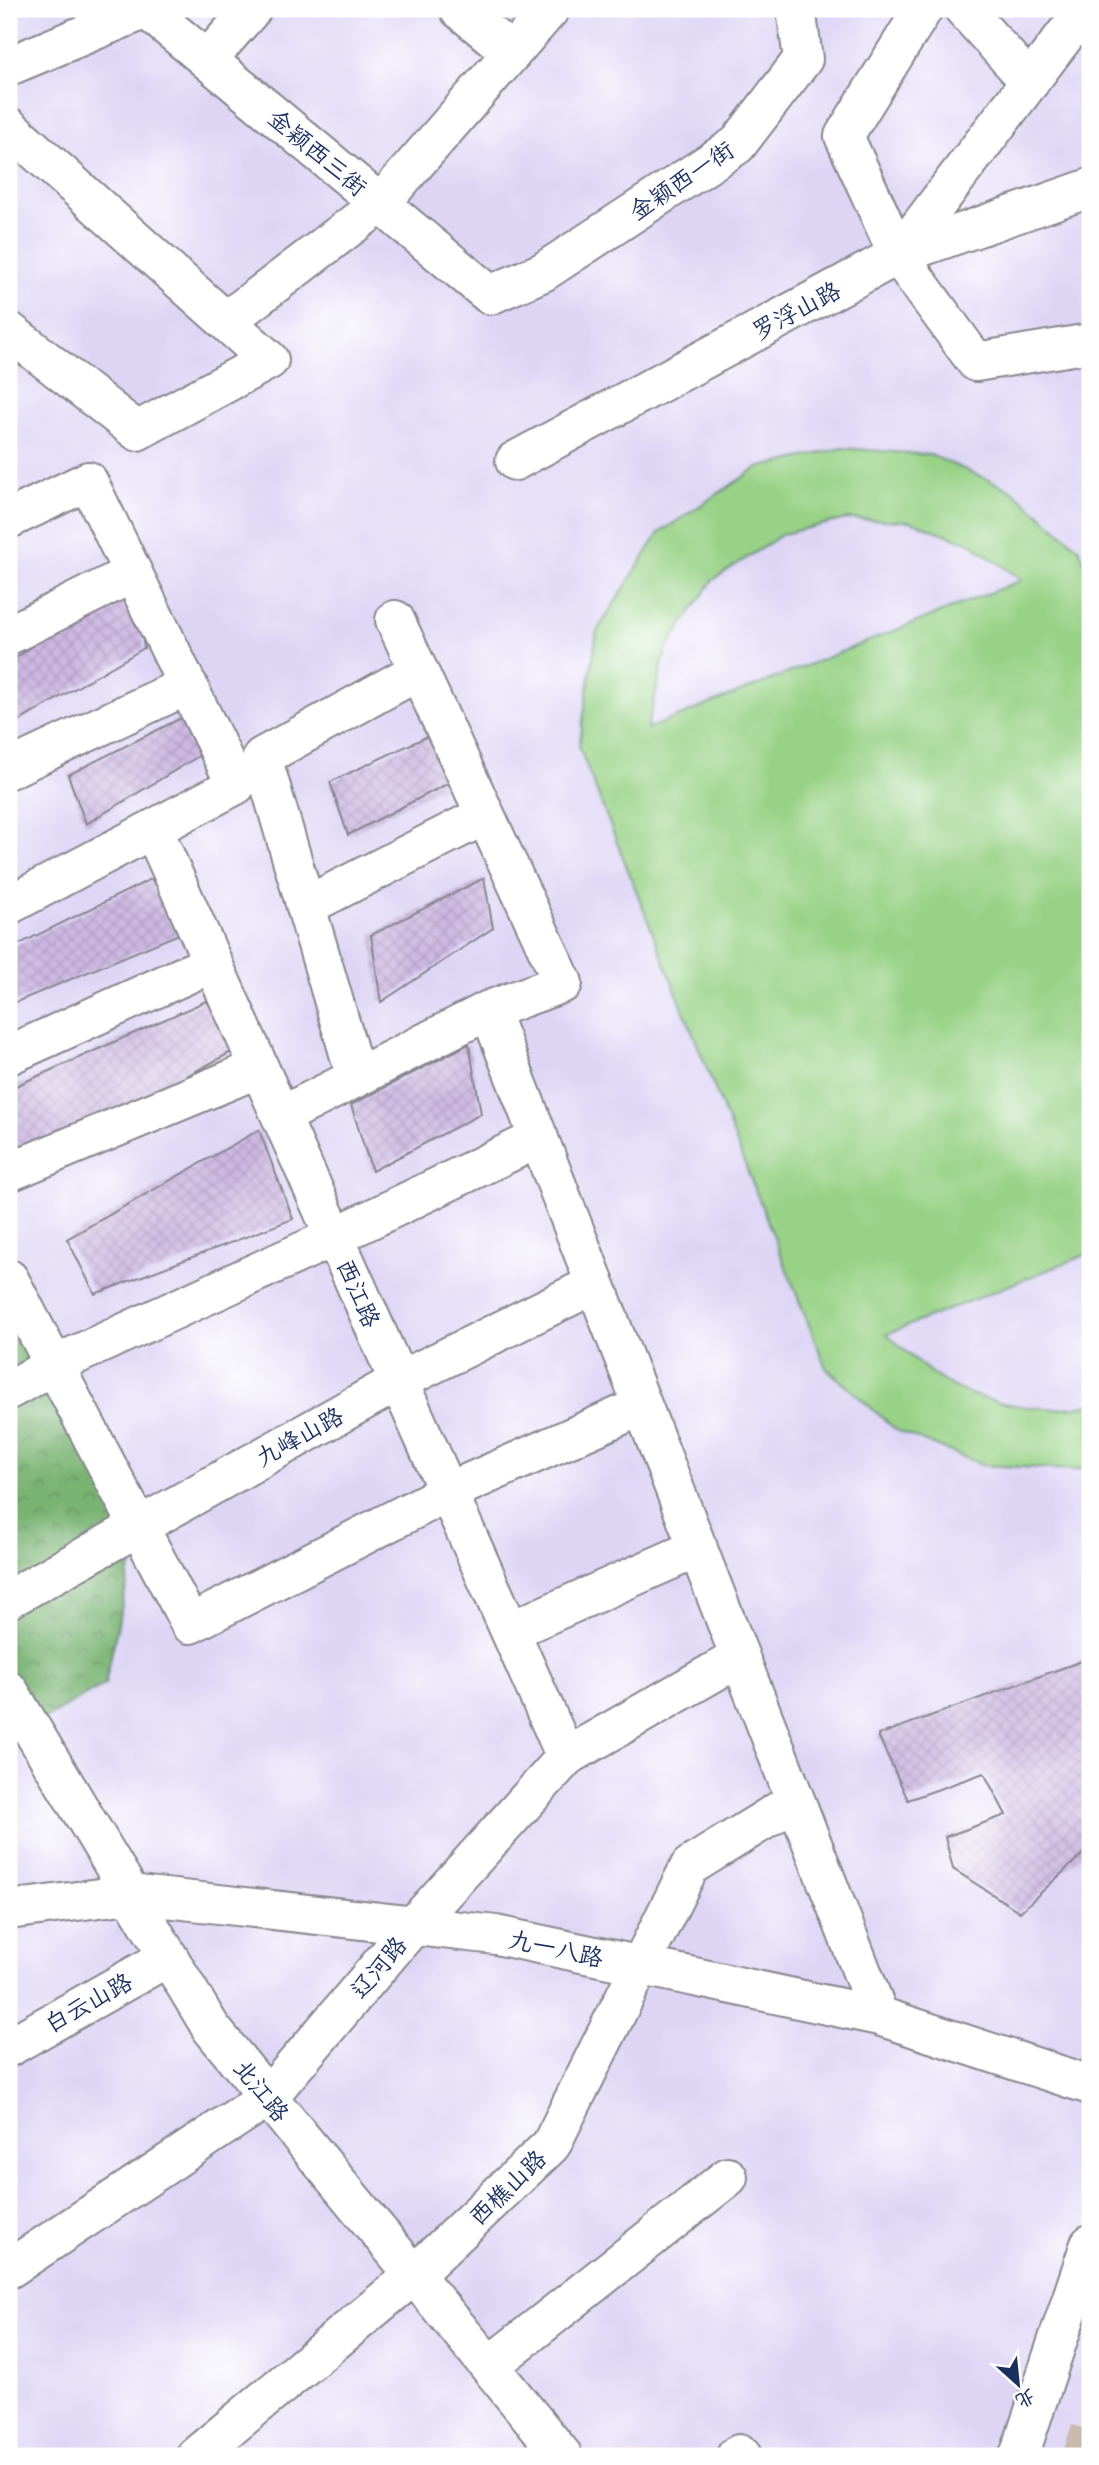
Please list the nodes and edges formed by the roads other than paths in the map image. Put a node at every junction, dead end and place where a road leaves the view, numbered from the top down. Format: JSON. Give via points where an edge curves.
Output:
{"nodes":[{"id":1,"x":146,"y":9,"type":"edge"},
{"id":2,"x":252,"y":9,"type":"edge"},
{"id":3,"x":459,"y":9,"type":"edge"},
{"id":4,"x":550,"y":9,"type":"edge"},
{"id":5,"x":796,"y":9,"type":"edge"},
{"id":6,"x":923,"y":9,"type":"edge"},
{"id":7,"x":964,"y":9,"type":"edge"},
{"id":8,"x":1085,"y":9,"type":"edge"},
{"id":9,"x":512,"y":52,"type":"junction"},
{"id":10,"x":207,"y":60,"type":"junction"},
{"id":11,"x":9,"y":66,"type":"edge"},
{"id":12,"x":1030,"y":82,"type":"junction"},
{"id":13,"x":9,"y":127,"type":"edge"},
{"id":14,"x":1090,"y":188,"type":"edge"},
{"id":15,"x":380,"y":204,"type":"junction"},
{"id":16,"x":898,"y":255,"type":"junction"},
{"id":17,"x":490,"y":295,"type":"joint"},
{"id":18,"x":226,"y":321,"type":"junction"},
{"id":19,"x":9,"y":331,"type":"edge"},
{"id":20,"x":1090,"y":343,"type":"edge"},
{"id":21,"x":514,"y":461,"type":"dead end"},
{"id":22,"x":9,"y":519,"type":"edge"},
{"id":23,"x":133,"y":573,"type":"junction"},
{"id":24,"x":395,"y":621,"type":"dead end"},
{"id":25,"x":9,"y":635,"type":"edge"},
{"id":26,"x":418,"y":671,"type":"junction"},
{"id":27,"x":188,"y":685,"type":"junction"},
{"id":28,"x":9,"y":769,"type":"edge"},
{"id":29,"x":485,"y":815,"type":"junction"},
{"id":30,"x":153,"y":829,"type":"junction"},
{"id":31,"x":10,"y":902,"type":"edge"},
{"id":32,"x":306,"y":906,"type":"junction"},
{"id":33,"x":212,"y":963,"type":"junction"},
{"id":34,"x":489,"y":1010,"type":"junction"},
{"id":35,"x":9,"y":1055,"type":"edge"},
{"id":36,"x":259,"y":1068,"type":"junction"},
{"id":37,"x":356,"y":1077,"type":"junction"},
{"id":38,"x":281,"y":1116,"type":"junction"},
{"id":39,"x":539,"y":1138,"type":"junction"},
{"id":40,"x":9,"y":1172,"type":"edge"},
{"id":41,"x":334,"y":1237,"type":"junction"},
{"id":42,"x":9,"y":1279,"type":"edge"},
{"id":43,"x":595,"y":1284,"type":"junction"},
{"id":44,"x":54,"y":1365,"type":"junction"},
{"id":45,"x":399,"y":1381,"type":"junction"},
{"id":46,"x":9,"y":1390,"type":"edge"},
{"id":47,"x":642,"y":1406,"type":"junction"},
{"id":48,"x":448,"y":1492,"type":"junction"},
{"id":49,"x":138,"y":1526,"type":"junction"},
{"id":50,"x":698,"y":1548,"type":"junction"},
{"id":51,"x":9,"y":1599,"type":"edge"},
{"id":52,"x":510,"y":1631,"type":"junction"},
{"id":53,"x":740,"y":1657,"type":"junction"},
{"id":54,"x":9,"y":1691,"type":"edge"},
{"id":55,"x":566,"y":1757,"type":"junction"},
{"id":56,"x":795,"y":1801,"type":"junction"},
{"id":57,"x":130,"y":1894,"type":"junction"},
{"id":58,"x":9,"y":1910,"type":"edge"},
{"id":59,"x":413,"y":1926,"type":"junction"},
{"id":60,"x":168,"y":1957,"type":"junction"},
{"id":61,"x":640,"y":1966,"type":"junction"},
{"id":62,"x":879,"y":2017,"type":"junction"},
{"id":63,"x":9,"y":2047,"type":"edge"},
{"id":64,"x":1090,"y":2085,"type":"edge"},
{"id":65,"x":268,"y":2097,"type":"junction"},
{"id":66,"x":728,"y":2177,"type":"dead end"},
{"id":67,"x":1090,"y":2244,"type":"edge"},
{"id":68,"x":9,"y":2269,"type":"edge"},
{"id":69,"x":414,"y":2275,"type":"junction"},
{"id":70,"x":489,"y":2366,"type":"junction"},
{"id":71,"x":196,"y":2456,"type":"edge"},
{"id":72,"x":563,"y":2456,"type":"edge"},
{"id":73,"x":1019,"y":2456,"type":"edge"}],
"edges":[{"from":1,"to":10,"type":"street","name":"金颖西三街"},
{"from":1,"to":11,"type":"street"},
{"from":2,"to":10,"type":"street"},
{"from":3,"to":9,"type":"street"},
{"from":4,"to":9,"type":"street"},
{"from":5,"to":17,"type":"street","name":"金颖西一街","via":[[803,59],[737,145],[543,272]]},
{"from":6,"to":16,"type":"street","via":[[844,136]]},
{"from":7,"to":12,"type":"street"},
{"from":8,"to":12,"type":"street"},
{"from":9,"to":15,"type":"street"},
{"from":10,"to":15,"type":"street","name":"金颖西三街"},
{"from":12,"to":16,"type":"street"},
{"from":13,"to":18,"type":"street"},
{"from":14,"to":16,"type":"street","name":"罗浮山路"},
{"from":15,"to":17,"type":"street","name":"金颖西三街"},
{"from":15,"to":18,"type":"street"},
{"from":16,"to":20,"type":"street","via":[[976,362]]},
{"from":16,"to":21,"type":"street","name":"罗浮山路"},
{"from":18,"to":19,"type":"street","via":[[269,360],[138,431]]},
{"from":22,"to":23,"type":"street","via":[[89,481]]},
{"from":23,"to":25,"type":"street"},
{"from":23,"to":27,"type":"street"},
{"from":24,"to":26,"type":"street"},
{"from":26,"to":29,"type":"street"},
{"from":26,"to":32,"type":"street","via":[[262,757]]},
{"from":27,"to":28,"type":"street"},
{"from":27,"to":30,"type":"street","via":[[236,785]]},
{"from":29,"to":32,"type":"street"},
{"from":29,"to":34,"type":"street","via":[[563,983]]},
{"from":30,"to":31,"type":"street"},
{"from":30,"to":33,"type":"street","name":"西江路"},
{"from":32,"to":37,"type":"street"},
{"from":33,"to":35,"type":"street"},
{"from":33,"to":36,"type":"street","name":"西江路"},
{"from":34,"to":37,"type":"street"},
{"from":34,"to":39,"type":"street"},
{"from":36,"to":38,"type":"street","name":"西江路"},
{"from":36,"to":40,"type":"street"},
{"from":37,"to":38,"type":"street"},
{"from":38,"to":41,"type":"street","name":"西江路"},
{"from":39,"to":41,"type":"street"},
{"from":39,"to":43,"type":"street"},
{"from":41,"to":44,"type":"street"},
{"from":41,"to":45,"type":"street","name":"西江路"},
{"from":42,"to":44,"type":"street"},
{"from":43,"to":45,"type":"street","name":"九峰山路"},
{"from":43,"to":47,"type":"street"},
{"from":44,"to":46,"type":"street"},
{"from":44,"to":49,"type":"street"},
{"from":45,"to":48,"type":"street","name":"西江路"},
{"from":45,"to":49,"type":"street","name":"九峰山路"},
{"from":47,"to":48,"type":"street"},
{"from":47,"to":50,"type":"street"},
{"from":48,"to":49,"type":"street","via":[[190,1624]]},
{"from":48,"to":52,"type":"street","name":"西江路"},
{"from":49,"to":51,"type":"street","name":"九峰山路"},
{"from":50,"to":52,"type":"street"},
{"from":50,"to":53,"type":"street"},
{"from":52,"to":55,"type":"street","name":"西江路"},
{"from":53,"to":55,"type":"street","name":"辽河路"},
{"from":53,"to":56,"type":"street"},
{"from":54,"to":57,"type":"street","name":"北江路"},
{"from":55,"to":59,"type":"street","name":"辽河路"},
{"from":56,"to":61,"type":"street","name":"西樵山路","via":[[690,1866]]},
{"from":56,"to":62,"type":"street"},
{"from":57,"to":58,"type":"street","name":"九一八路"},
{"from":57,"to":59,"type":"street","name":"九一八路"},
{"from":57,"to":60,"type":"street","name":"北江路"},
{"from":59,"to":61,"type":"street","name":"九一八路","via":[[496,1935]]},
{"from":59,"to":65,"type":"street","name":"辽河路"},
{"from":60,"to":63,"type":"street","name":"白云山路"},
{"from":60,"to":65,"type":"street","name":"北江路","via":[[211,2028]]},
{"from":61,"to":62,"type":"street","name":"九一八路"},
{"from":61,"to":69,"type":"street","name":"西樵山路","via":[[551,2145]]},
{"from":62,"to":64,"type":"street","name":"九一八路"},
{"from":65,"to":68,"type":"street","name":"辽河路"},
{"from":65,"to":69,"type":"street","name":"北江路"},
{"from":66,"to":70,"type":"street"},
{"from":67,"to":73,"type":"street"},
{"from":69,"to":70,"type":"street","name":"北江路"},
{"from":69,"to":71,"type":"street","name":"西樵山路"},
{"from":70,"to":72,"type":"street","name":"北江路"}]}
